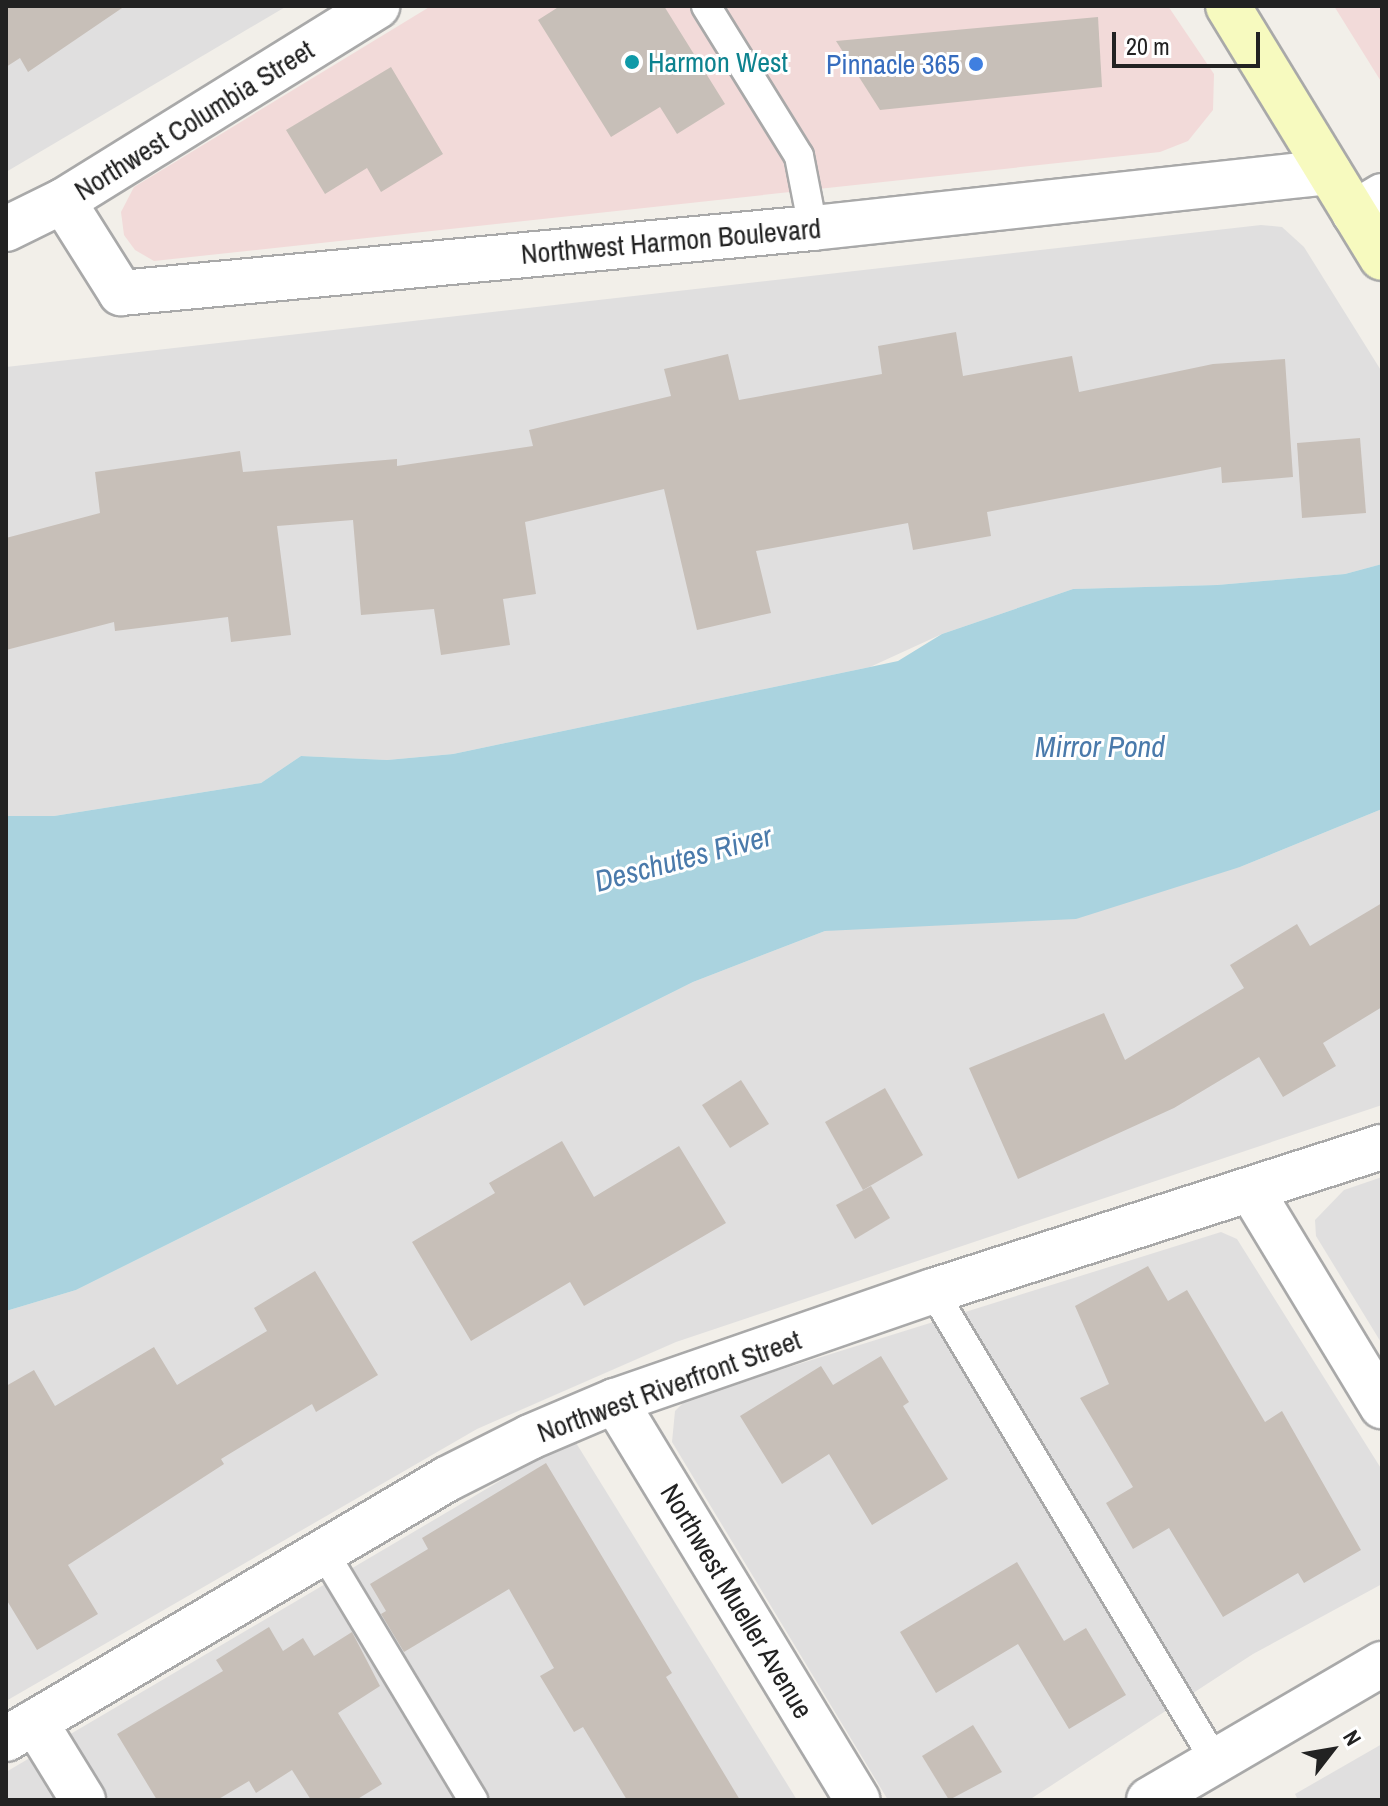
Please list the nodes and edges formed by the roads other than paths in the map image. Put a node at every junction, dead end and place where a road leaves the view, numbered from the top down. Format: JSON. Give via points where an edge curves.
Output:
{"nodes":[{"id":1,"x":378,"y":6,"type":"edge"},
{"id":2,"x":706,"y":6,"type":"edge"},
{"id":3,"x":1228,"y":6,"type":"edge"},
{"id":4,"x":1329,"y":172,"type":"junction"},
{"id":5,"x":63,"y":201,"type":"junction"},
{"id":6,"x":1368,"y":204,"type":"edge"},
{"id":7,"x":813,"y":228,"type":"junction"},
{"id":8,"x":6,"y":229,"type":"edge"},
{"id":9,"x":1382,"y":258,"type":"edge"},
{"id":10,"x":1382,"y":1147,"type":"edge"},
{"id":11,"x":1251,"y":1190,"type":"junction"},
{"id":12,"x":933,"y":1291,"type":"junction"},
{"id":13,"x":615,"y":1401,"type":"junction"},
{"id":14,"x":1382,"y":1406,"type":"edge"},
{"id":15,"x":323,"y":1551,"type":"junction"},
{"id":16,"x":1382,"y":1664,"type":"edge"},
{"id":17,"x":21,"y":1731,"type":"edge"},
{"id":18,"x":1214,"y":1759,"type":"junction"},
{"id":19,"x":83,"y":1800,"type":"edge"},
{"id":20,"x":473,"y":1800,"type":"edge"},
{"id":21,"x":858,"y":1800,"type":"edge"},
{"id":22,"x":1149,"y":1800,"type":"edge"}],
"edges":[{"from":1,"to":5,"type":"street","name":"Northwest Columbia Street"},
{"from":2,"to":7,"type":"lane","via":[[799,156]]},
{"from":3,"to":4,"type":"street"},
{"from":4,"to":6,"type":"street"},
{"from":4,"to":7,"type":"street","name":"Northwest Harmon Boulevard"},
{"from":5,"to":7,"type":"street","name":"Northwest Harmon Boulevard","via":[[121,293]]},
{"from":5,"to":8,"type":"street","name":"Northwest Columbia Street"},
{"from":6,"to":9,"type":"street"},
{"from":10,"to":11,"type":"street","name":"Northwest Riverfront Street"},
{"from":11,"to":12,"type":"street","name":"Northwest Riverfront Street"},
{"from":11,"to":14,"type":"street"},
{"from":12,"to":13,"type":"street","name":"Northwest Riverfront Street"},
{"from":12,"to":18,"type":"lane"},
{"from":13,"to":15,"type":"street","name":"Northwest Riverfront Street","via":[[447,1479]]},
{"from":13,"to":21,"type":"street","name":"Northwest Mueller Avenue"},
{"from":15,"to":17,"type":"street","name":"Northwest Riverfront Street"},
{"from":15,"to":20,"type":"lane"},
{"from":16,"to":18,"type":"street"},
{"from":17,"to":19,"type":"street"},
{"from":18,"to":22,"type":"street"}]}
